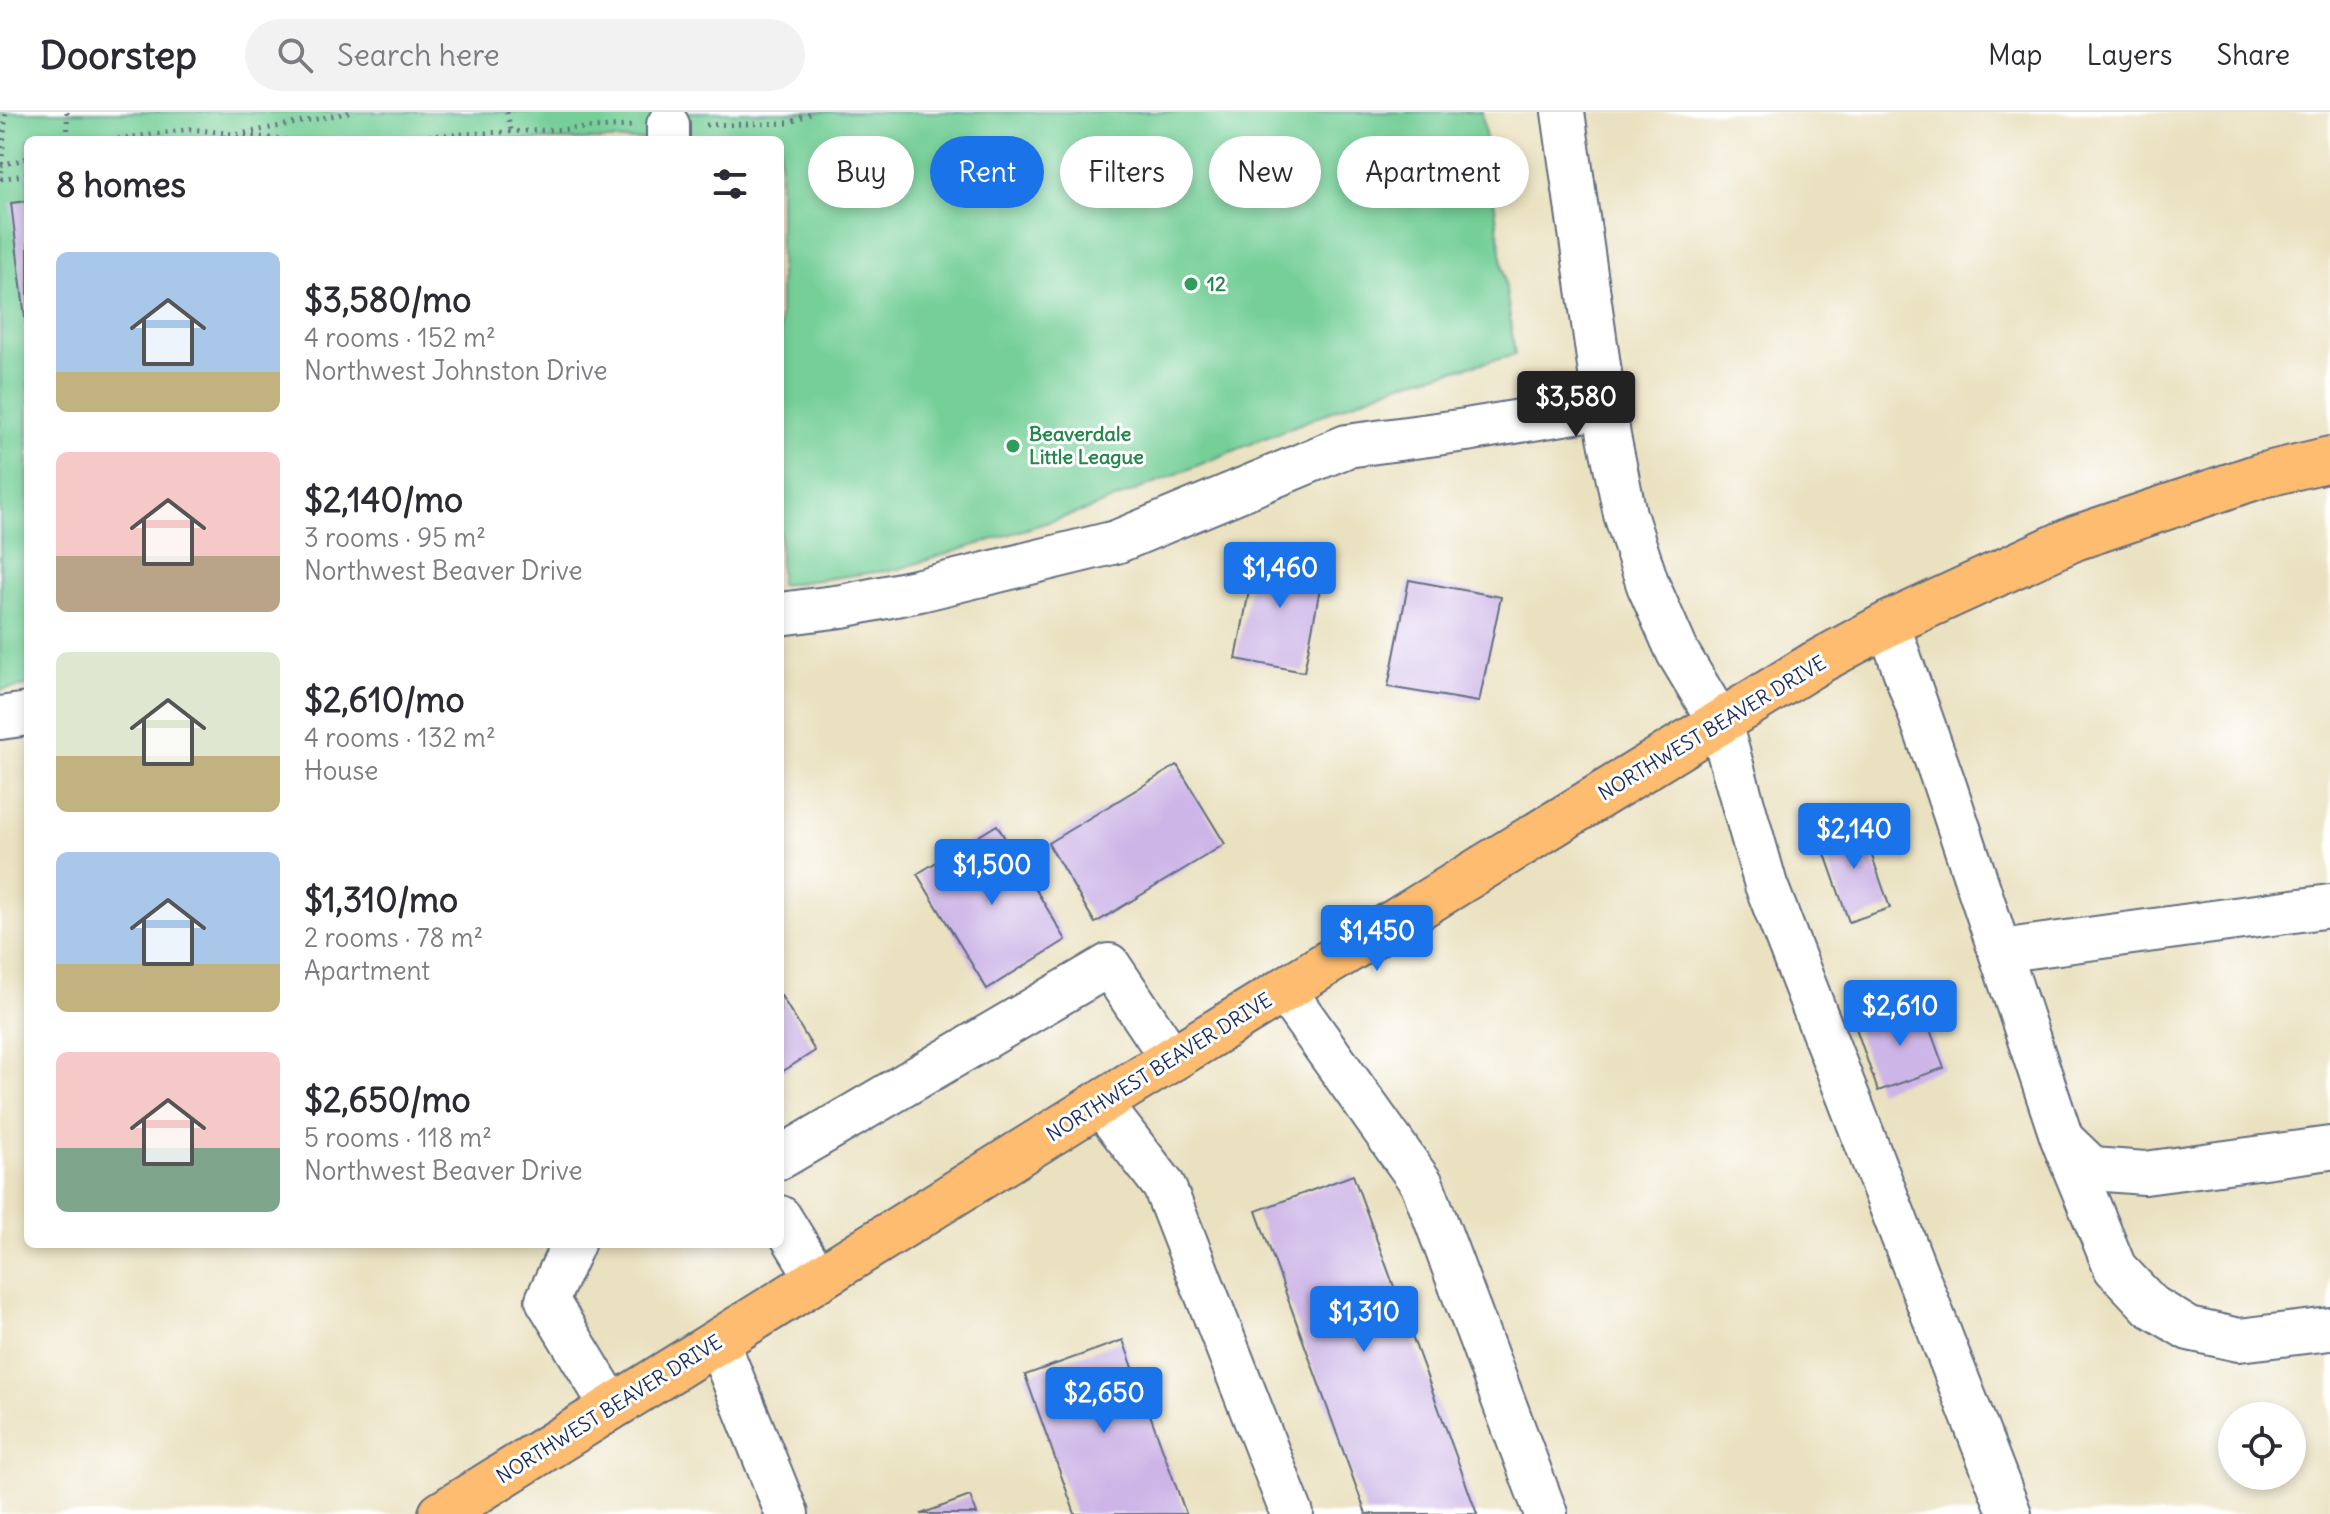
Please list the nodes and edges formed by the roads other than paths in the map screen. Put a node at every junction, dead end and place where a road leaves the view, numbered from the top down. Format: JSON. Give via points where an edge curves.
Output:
{"nodes":[{"id":1,"x":1563,"y":112,"type":"edge"},
{"id":2,"x":1605,"y":407,"type":"junction"},
{"id":3,"x":2330,"y":459,"type":"edge"},
{"id":4,"x":784,"y":613,"type":"edge"},
{"id":5,"x":1888,"y":624,"type":"junction"},
{"id":6,"x":24,"y":715,"type":"edge"},
{"id":7,"x":0,"y":718,"type":"edge"},
{"id":8,"x":1720,"y":723,"type":"junction"},
{"id":9,"x":2330,"y":906,"type":"edge"},
{"id":10,"x":2000,"y":951,"type":"junction"},
{"id":11,"x":1284,"y":990,"type":"junction"},
{"id":12,"x":1172,"y":1059,"type":"junction"},
{"id":13,"x":1100,"y":1103,"type":"junction"},
{"id":14,"x":2062,"y":1139,"type":"junction"},
{"id":15,"x":2330,"y":1148,"type":"edge"},
{"id":16,"x":784,"y":1156,"type":"edge"},
{"id":17,"x":784,"y":1224,"type":"edge"},
{"id":18,"x":571,"y":1248,"type":"edge"},
{"id":19,"x":818,"y":1279,"type":"junction"},
{"id":20,"x":2330,"y":1329,"type":"edge"},
{"id":21,"x":718,"y":1342,"type":"junction"},
{"id":22,"x":612,"y":1407,"type":"junction"},
{"id":23,"x":441,"y":1514,"type":"edge"},
{"id":24,"x":787,"y":1514,"type":"edge"},
{"id":25,"x":1292,"y":1514,"type":"edge"},
{"id":26,"x":1546,"y":1514,"type":"edge"},
{"id":27,"x":2010,"y":1514,"type":"edge"}],
"edges":[{"from":1,"to":2,"type":"street"},
{"from":2,"to":4,"type":"street","via":[[1347,446],[1116,542],[920,590]]},
{"from":2,"to":8,"type":"street","via":[[1625,514],[1648,585],[1678,653]]},
{"from":3,"to":5,"type":"main road","name":"NORTHWEST BEAVER DRIVE","via":[[2259,476],[2075,538]]},
{"from":5,"to":8,"type":"main road","name":"NORTHWEST BEAVER DRIVE"},
{"from":5,"to":10,"type":"street"},
{"from":6,"to":7,"type":"street"},
{"from":8,"to":11,"type":"main road","name":"NORTHWEST BEAVER DRIVE"},
{"from":8,"to":27,"type":"street","via":[[1766,885]]},
{"from":9,"to":10,"type":"street"},
{"from":10,"to":14,"type":"street"},
{"from":11,"to":12,"type":"main road","name":"NORTHWEST BEAVER DRIVE"},
{"from":11,"to":26,"type":"street","via":[[1422,1184]]},
{"from":12,"to":13,"type":"main road","name":"NORTHWEST BEAVER DRIVE"},
{"from":12,"to":16,"type":"street","via":[[1109,965]]},
{"from":13,"to":19,"type":"main road","name":"NORTHWEST BEAVER DRIVE"},
{"from":13,"to":25,"type":"street","via":[[1164,1186]]},
{"from":14,"to":15,"type":"street","via":[[2093,1169],[2145,1173]]},
{"from":14,"to":20,"type":"street","via":[[2115,1268],[2151,1306],[2189,1329],[2239,1340]]},
{"from":17,"to":19,"type":"street"},
{"from":18,"to":22,"type":"street","via":[[547,1300]]},
{"from":19,"to":21,"type":"main road","name":"NORTHWEST BEAVER DRIVE"},
{"from":21,"to":22,"type":"main road","name":"NORTHWEST BEAVER DRIVE"},
{"from":21,"to":24,"type":"street"},
{"from":22,"to":23,"type":"main road","name":"NORTHWEST BEAVER DRIVE"}]}
